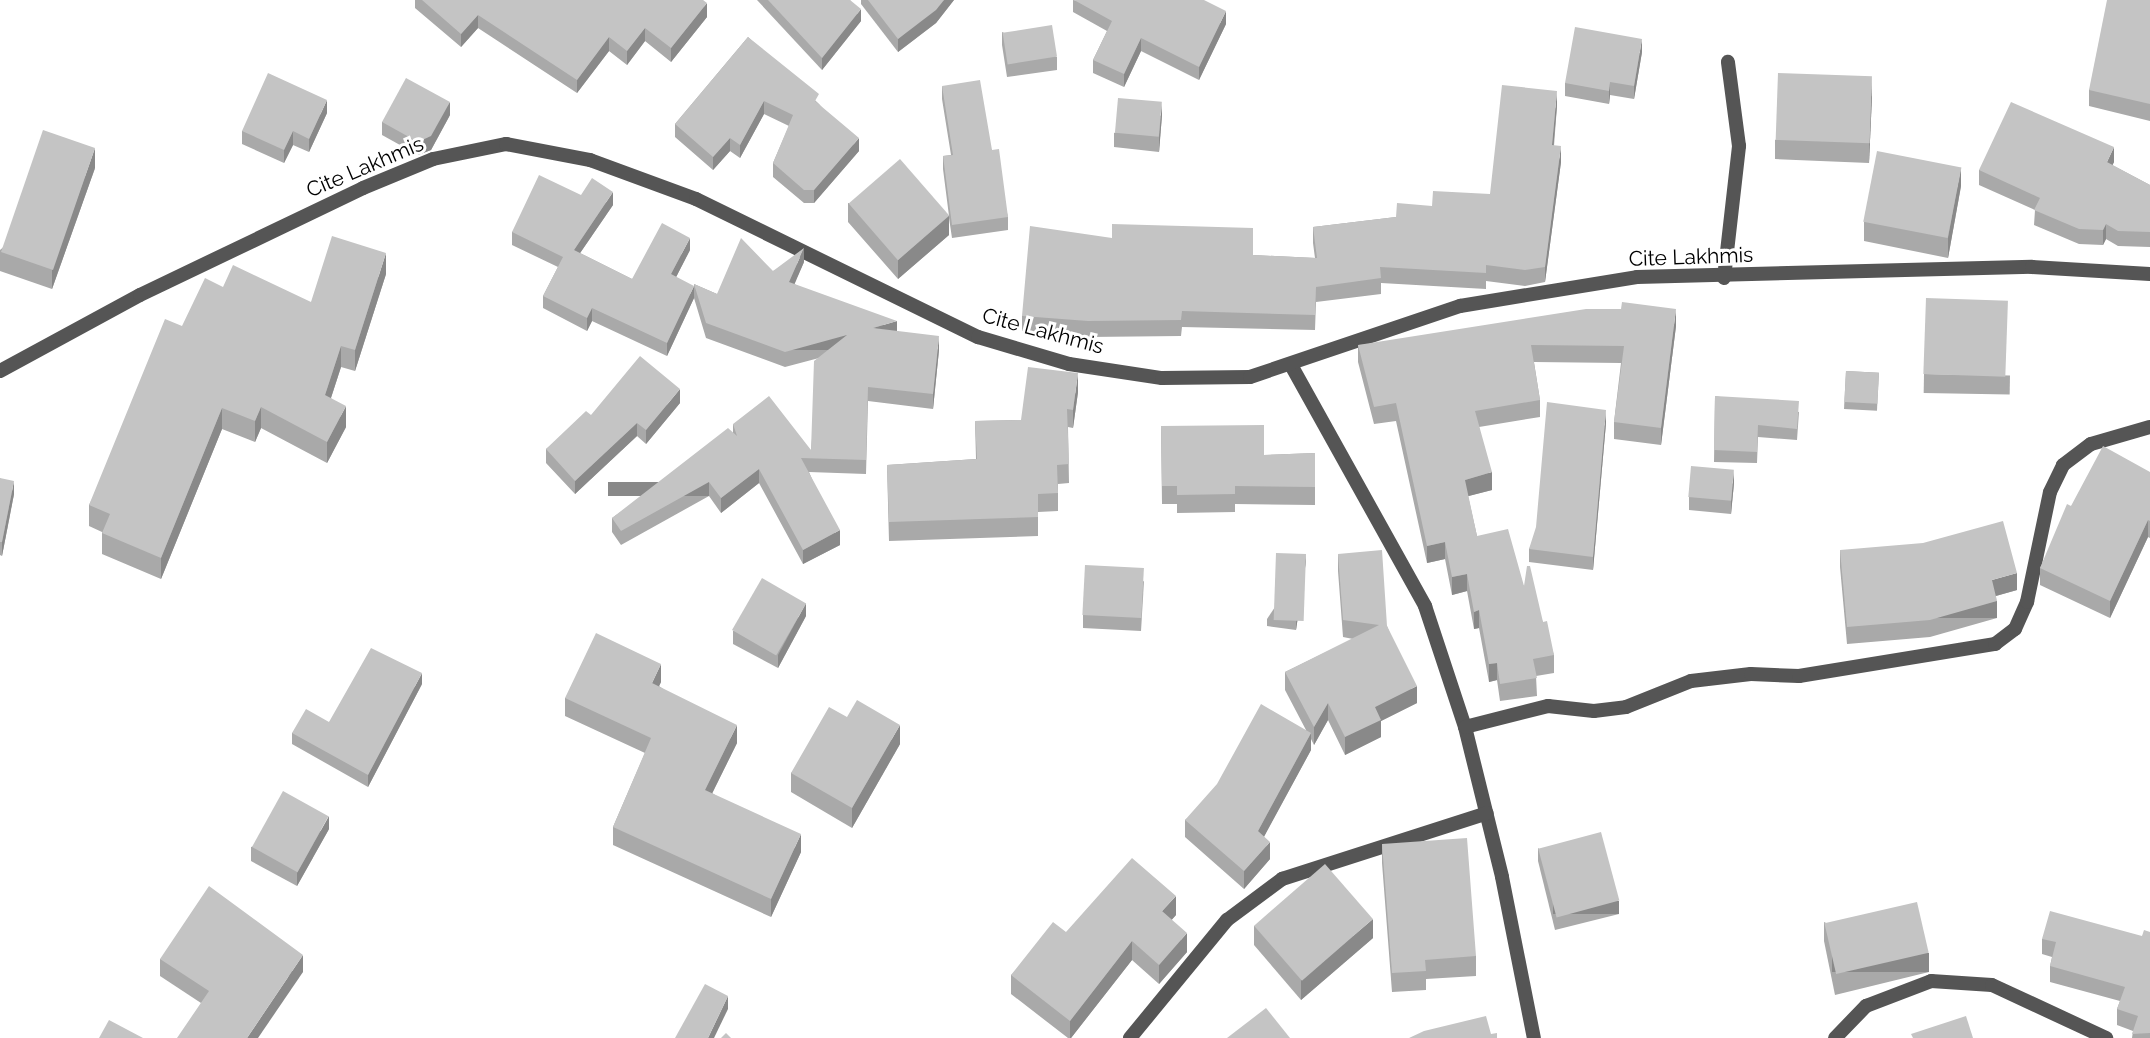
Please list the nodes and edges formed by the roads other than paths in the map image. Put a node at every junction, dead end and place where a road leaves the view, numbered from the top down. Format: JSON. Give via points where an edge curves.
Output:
{"nodes":[{"id":1,"x":1728,"y":62,"type":"dead end"},
{"id":2,"x":2150,"y":274,"type":"edge"},
{"id":3,"x":1724,"y":278,"type":"junction"},
{"id":4,"x":1291,"y":365,"type":"junction"},
{"id":5,"x":0,"y":371,"type":"edge"},
{"id":6,"x":2150,"y":427,"type":"edge"},
{"id":7,"x":1465,"y":727,"type":"junction"},
{"id":8,"x":1487,"y":813,"type":"junction"},
{"id":9,"x":1130,"y":1038,"type":"edge"},
{"id":10,"x":1534,"y":1038,"type":"edge"},
{"id":11,"x":1835,"y":1038,"type":"edge"},
{"id":12,"x":2106,"y":1038,"type":"edge"}],
"edges":[{"from":1,"to":3,"type":"street","via":[[1740,146]]},
{"from":2,"to":3,"type":"street","name":"Cite Lakhmis","via":[[2032,267]]},
{"from":3,"to":4,"type":"street","name":"Cite Lakhmis","via":[[1637,277],[1460,306]]},
{"from":4,"to":5,"type":"street","name":"Cite Lakhmis","via":[[1250,377],[1162,378],[1069,364],[978,337],[696,199],[590,160],[506,144],[433,159],[363,188],[140,295]]},
{"from":4,"to":7,"type":"street","via":[[1425,606]]},
{"from":6,"to":7,"type":"street","via":[[2091,444],[2063,465],[2050,492],[2027,602],[2015,629],[1995,644],[1799,676],[1751,674],[1691,681],[1626,707],[1594,711],[1548,706]]},
{"from":7,"to":8,"type":"street"},
{"from":8,"to":9,"type":"street","via":[[1282,879],[1227,920]]},
{"from":8,"to":10,"type":"street"},
{"from":11,"to":12,"type":"street","via":[[1866,1006],[1931,981],[1992,985]]}]}
